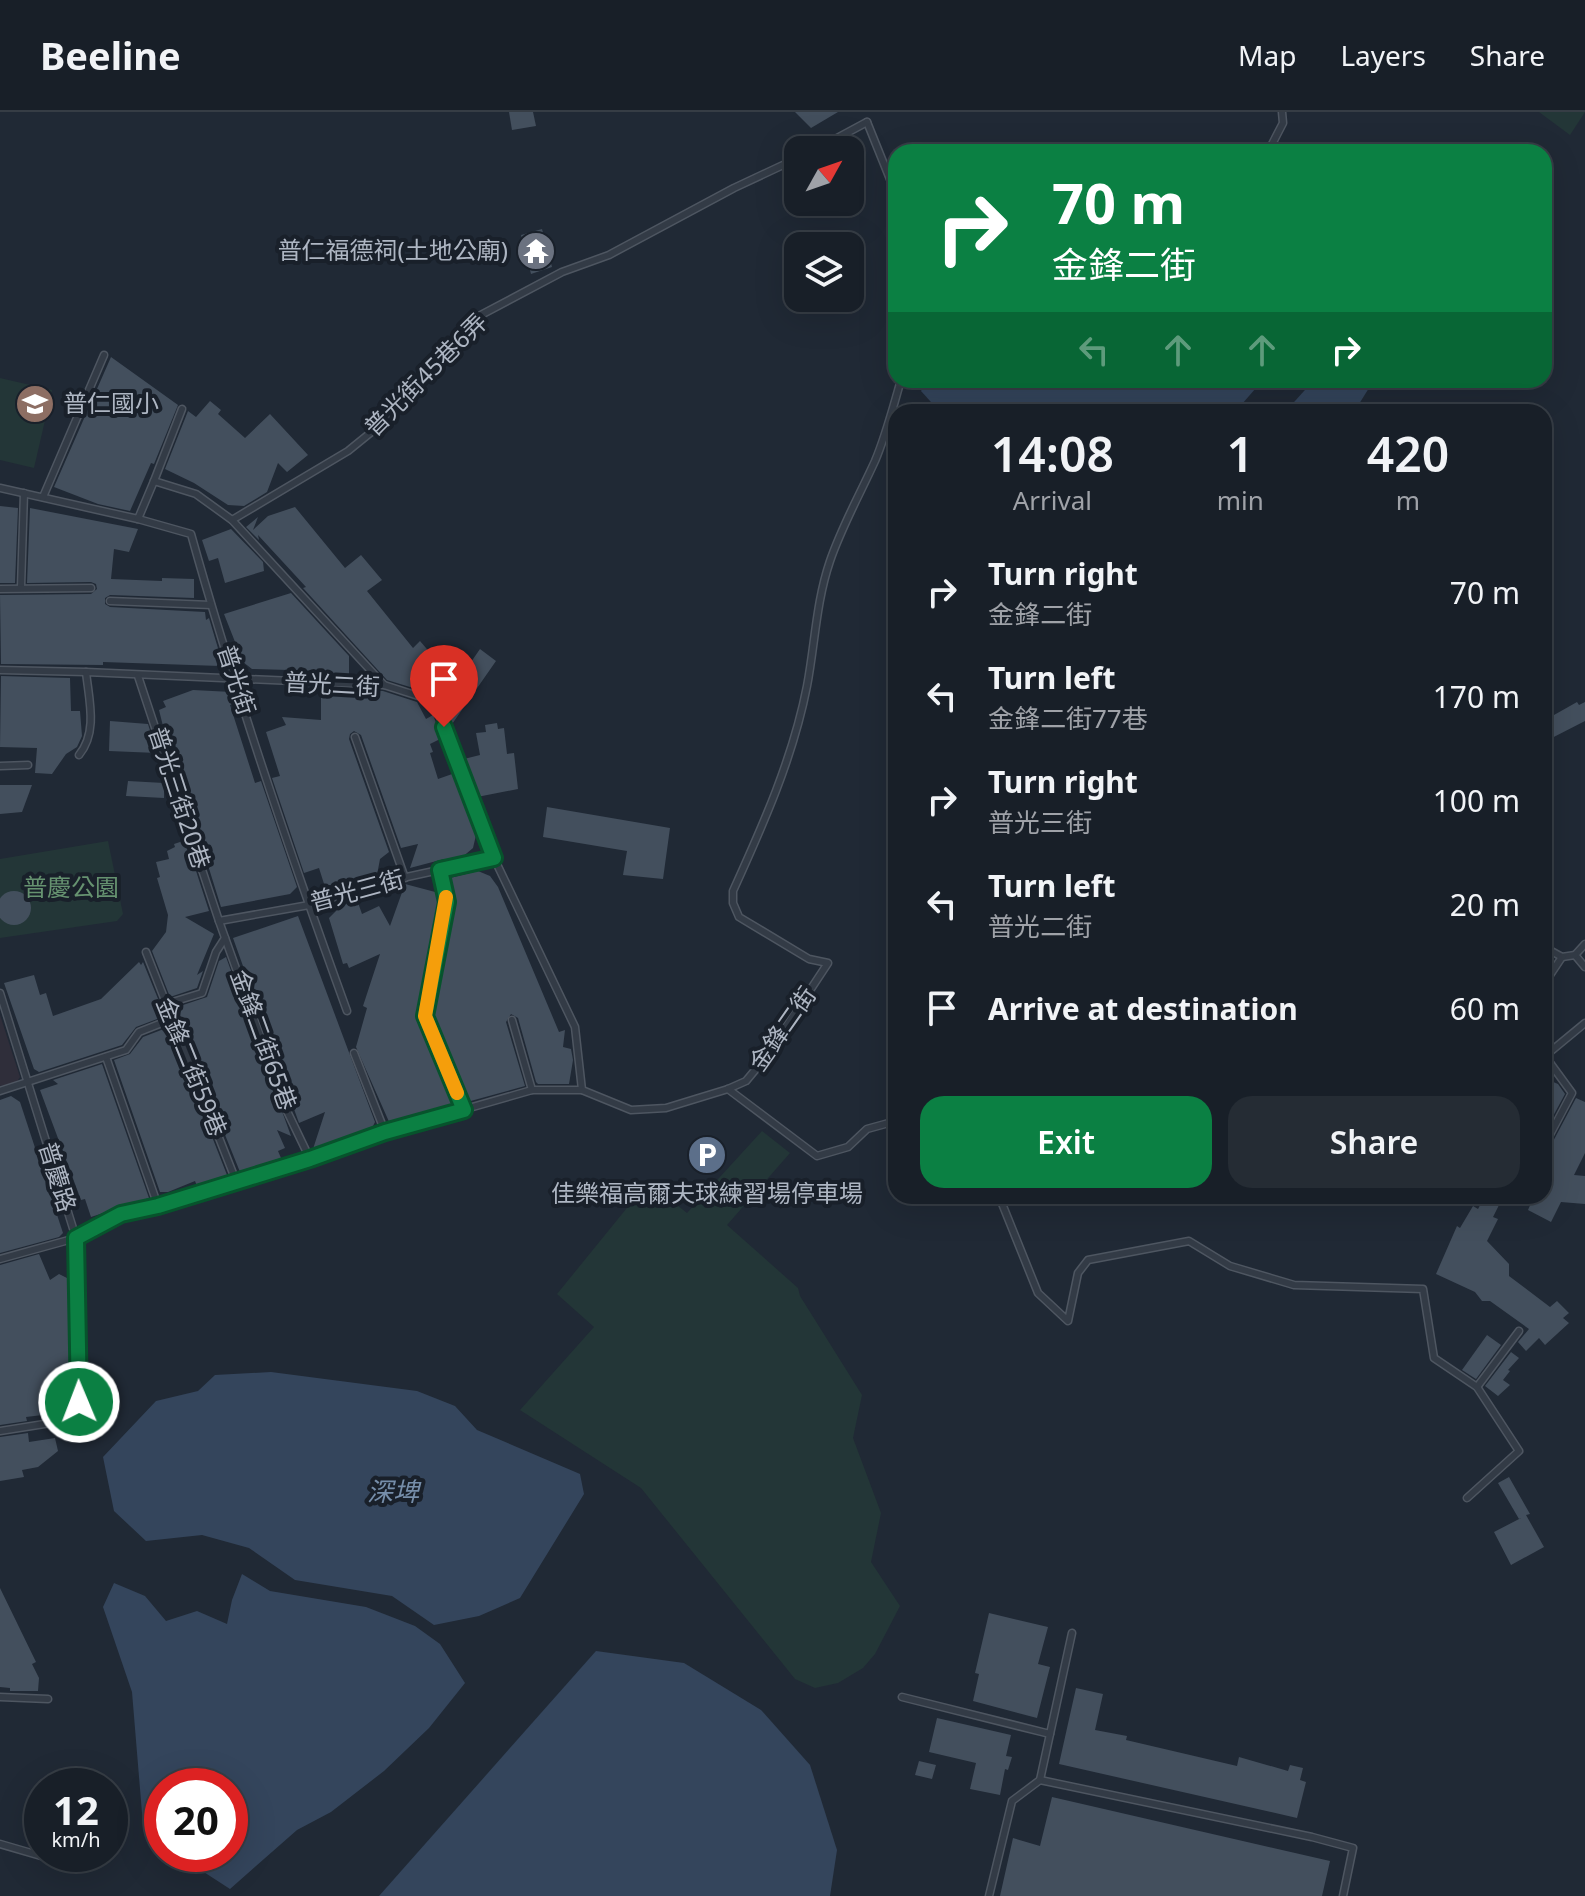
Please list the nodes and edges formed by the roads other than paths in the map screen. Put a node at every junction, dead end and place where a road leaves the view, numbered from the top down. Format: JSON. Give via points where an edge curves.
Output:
{"nodes":[{"id":1,"x":869,"y":112,"type":"edge"},
{"id":2,"x":1282,"y":112,"type":"edge"},
{"id":3,"x":867,"y":122,"type":"junction"},
{"id":4,"x":841,"y":136,"type":"edge"},
{"id":5,"x":1272,"y":144,"type":"edge"},
{"id":6,"x":784,"y":165,"type":"edge"},
{"id":7,"x":888,"y":174,"type":"edge"},
{"id":8,"x":104,"y":355,"type":"dead end"},
{"id":9,"x":182,"y":409,"type":"dead end"},
{"id":10,"x":888,"y":421,"type":"edge"},
{"id":11,"x":154,"y":481,"type":"junction"},
{"id":12,"x":0,"y":488,"type":"edge"},
{"id":13,"x":24,"y":493,"type":"junction"},
{"id":14,"x":43,"y":497,"type":"junction"},
{"id":15,"x":138,"y":519,"type":"junction"},
{"id":16,"x":232,"y":520,"type":"junction"},
{"id":17,"x":21,"y":587,"type":"junction"},
{"id":18,"x":91,"y":588,"type":"dead end"},
{"id":19,"x":0,"y":589,"type":"edge"},
{"id":20,"x":110,"y":601,"type":"dead end"},
{"id":21,"x":211,"y":605,"type":"junction"},
{"id":22,"x":0,"y":670,"type":"edge"},
{"id":23,"x":86,"y":672,"type":"junction"},
{"id":24,"x":138,"y":676,"type":"junction"},
{"id":25,"x":236,"y":680,"type":"junction"},
{"id":26,"x":384,"y":685,"type":"junction"},
{"id":27,"x":355,"y":737,"type":"dead end"},
{"id":28,"x":79,"y":755,"type":"dead end"},
{"id":29,"x":28,"y":765,"type":"dead end"},
{"id":30,"x":0,"y":766,"type":"edge"},
{"id":31,"x":494,"y":858,"type":"junction"},
{"id":32,"x":440,"y":870,"type":"junction"},
{"id":33,"x":405,"y":878,"type":"junction"},
{"id":34,"x":309,"y":905,"type":"junction"},
{"id":35,"x":219,"y":921,"type":"junction"},
{"id":36,"x":225,"y":938,"type":"junction"},
{"id":37,"x":1585,"y":944,"type":"edge"},
{"id":38,"x":1552,"y":951,"type":"edge"},
{"id":39,"x":146,"y":952,"type":"dead end"},
{"id":40,"x":1575,"y":955,"type":"junction"},
{"id":41,"x":1562,"y":957,"type":"junction"},
{"id":42,"x":1585,"y":967,"type":"edge"},
{"id":43,"x":1552,"y":972,"type":"edge"},
{"id":44,"x":0,"y":993,"type":"edge"},
{"id":45,"x":166,"y":1004,"type":"junction"},
{"id":46,"x":347,"y":1011,"type":"dead end"},
{"id":47,"x":172,"y":1019,"type":"junction"},
{"id":48,"x":512,"y":1020,"type":"dead end"},
{"id":49,"x":1585,"y":1023,"type":"edge"},
{"id":50,"x":1552,"y":1050,"type":"edge"},
{"id":51,"x":354,"y":1053,"type":"dead end"},
{"id":52,"x":106,"y":1057,"type":"junction"},
{"id":53,"x":1552,"y":1066,"type":"edge"},
{"id":54,"x":30,"y":1083,"type":"junction"},
{"id":55,"x":728,"y":1089,"type":"junction"},
{"id":56,"x":532,"y":1090,"type":"junction"},
{"id":57,"x":582,"y":1090,"type":"junction"},
{"id":58,"x":0,"y":1091,"type":"edge"},
{"id":59,"x":464,"y":1110,"type":"junction"},
{"id":60,"x":888,"y":1123,"type":"edge"},
{"id":61,"x":1552,"y":1131,"type":"edge"},
{"id":62,"x":385,"y":1132,"type":"junction"},
{"id":63,"x":310,"y":1159,"type":"junction"},
{"id":64,"x":236,"y":1181,"type":"junction"},
{"id":65,"x":1002,"y":1204,"type":"edge"},
{"id":66,"x":158,"y":1206,"type":"junction"},
{"id":67,"x":76,"y":1238,"type":"junction"},
{"id":68,"x":0,"y":1259,"type":"edge"},
{"id":69,"x":1519,"y":1331,"type":"dead end"},
{"id":70,"x":1477,"y":1387,"type":"junction"},
{"id":71,"x":0,"y":1431,"type":"edge"},
{"id":72,"x":1467,"y":1498,"type":"dead end"},
{"id":73,"x":1072,"y":1633,"type":"dead end"},
{"id":74,"x":0,"y":1697,"type":"edge"},
{"id":75,"x":902,"y":1697,"type":"dead end"},
{"id":76,"x":48,"y":1699,"type":"dead end"},
{"id":77,"x":1050,"y":1734,"type":"junction"},
{"id":78,"x":1040,"y":1780,"type":"junction"},
{"id":79,"x":0,"y":1844,"type":"edge"},
{"id":80,"x":24,"y":1851,"type":"edge"},
{"id":81,"x":989,"y":1896,"type":"edge"},
{"id":82,"x":1343,"y":1896,"type":"edge"}],
"edges":[{"from":1,"to":3,"type":"lane"},
{"from":2,"to":5,"type":"lane","via":[[1283,123]]},
{"from":3,"to":4,"type":"lane"},
{"from":3,"to":7,"type":"lane"},
{"from":6,"to":16,"type":"lane","name":"普光街45巷6弄","via":[[479,316],[385,421],[348,451]]},
{"from":8,"to":14,"type":"lane"},
{"from":9,"to":11,"type":"lane"},
{"from":10,"to":55,"type":"lane","name":"金鋒二街","via":[[830,561],[807,687],[788,756],[733,891],[739,917],[809,959],[828,963],[766,1057],[746,1081]]},
{"from":11,"to":15,"type":"lane"},
{"from":11,"to":16,"type":"lane","via":[[196,494]]},
{"from":12,"to":13,"type":"lane","name":"普光街"},
{"from":13,"to":14,"type":"lane","name":"普光街"},
{"from":13,"to":17,"type":"lane"},
{"from":14,"to":15,"type":"lane","name":"普光街"},
{"from":15,"to":21,"type":"lane","name":"普光街","via":[[191,534]]},
{"from":16,"to":26,"type":"lane"},
{"from":17,"to":18,"type":"lane"},
{"from":17,"to":19,"type":"lane"},
{"from":20,"to":21,"type":"lane"},
{"from":21,"to":25,"type":"lane","name":"普光街"},
{"from":22,"to":23,"type":"lane","name":"普光二街"},
{"from":23,"to":24,"type":"lane","name":"普光二街"},
{"from":23,"to":28,"type":"lane","via":[[91,727]]},
{"from":24,"to":25,"type":"lane","name":"普光二街"},
{"from":24,"to":35,"type":"lane","name":"普光三街20巷"},
{"from":25,"to":26,"type":"lane","name":"普光二街"},
{"from":25,"to":34,"type":"lane","name":"普光街"},
{"from":26,"to":31,"type":"lane","name":"普光二街","via":[[434,701]]},
{"from":27,"to":33,"type":"lane"},
{"from":29,"to":30,"type":"lane"},
{"from":31,"to":32,"type":"lane","name":"普光三街"},
{"from":31,"to":57,"type":"lane","name":"普光二街","via":[[575,1027]]},
{"from":32,"to":33,"type":"lane","name":"普光三街"},
{"from":32,"to":59,"type":"lane","via":[[447,902],[425,1016]]},
{"from":33,"to":34,"type":"lane","name":"普光三街"},
{"from":34,"to":35,"type":"lane","name":"普光三街"},
{"from":34,"to":46,"type":"lane","name":"普光街"},
{"from":35,"to":36,"type":"lane","name":"金鋒二街65巷"},
{"from":36,"to":45,"type":"lane","via":[[202,993]]},
{"from":36,"to":63,"type":"lane","name":"金鋒二街65巷","via":[[287,1111]]},
{"from":37,"to":40,"type":"lane"},
{"from":38,"to":41,"type":"lane"},
{"from":39,"to":45,"type":"lane","name":"金鋒二街59巷"},
{"from":40,"to":41,"type":"lane"},
{"from":40,"to":42,"type":"lane"},
{"from":41,"to":43,"type":"lane"},
{"from":44,"to":54,"type":"lane","name":"普慶路"},
{"from":45,"to":47,"type":"lane","name":"金鋒二街59巷"},
{"from":47,"to":52,"type":"lane","via":[[139,1032],[126,1050]]},
{"from":47,"to":64,"type":"lane","name":"金鋒二街59巷"},
{"from":48,"to":56,"type":"lane"},
{"from":49,"to":50,"type":"lane"},
{"from":51,"to":62,"type":"lane"},
{"from":52,"to":54,"type":"lane"},
{"from":52,"to":66,"type":"lane"},
{"from":53,"to":61,"type":"lane","via":[[1572,1093]]},
{"from":54,"to":58,"type":"lane"},
{"from":54,"to":67,"type":"lane","name":"普慶路"},
{"from":55,"to":57,"type":"lane","name":"金鋒二街","via":[[666,1108],[631,1110]]},
{"from":55,"to":60,"type":"lane","via":[[817,1156],[848,1147],[867,1129]]},
{"from":56,"to":57,"type":"lane","name":"金鋒二街"},
{"from":56,"to":59,"type":"lane","name":"金鋒二街"},
{"from":59,"to":62,"type":"lane","name":"金鋒二街"},
{"from":62,"to":63,"type":"lane","name":"金鋒二街"},
{"from":63,"to":64,"type":"lane","name":"金鋒二街"},
{"from":64,"to":66,"type":"lane","name":"金鋒二街"},
{"from":65,"to":70,"type":"lane","via":[[1038,1293],[1068,1321],[1078,1273],[1088,1260],[1189,1241],[1230,1266],[1294,1285],[1423,1289],[1434,1358]]},
{"from":66,"to":67,"type":"lane","name":"金鋒二街","via":[[121,1214]]},
{"from":67,"to":68,"type":"lane","name":"金鋒二街"},
{"from":67,"to":71,"type":"lane","name":"普慶路","via":[[79,1402],[74,1413],[57,1422]]},
{"from":69,"to":70,"type":"lane"},
{"from":70,"to":72,"type":"lane","via":[[1519,1451]]},
{"from":73,"to":77,"type":"lane"},
{"from":74,"to":76,"type":"lane"},
{"from":75,"to":77,"type":"lane"},
{"from":77,"to":78,"type":"lane"},
{"from":78,"to":81,"type":"lane","via":[[1012,1801]]},
{"from":78,"to":82,"type":"lane","via":[[1353,1848]]},
{"from":79,"to":80,"type":"lane"}]}
